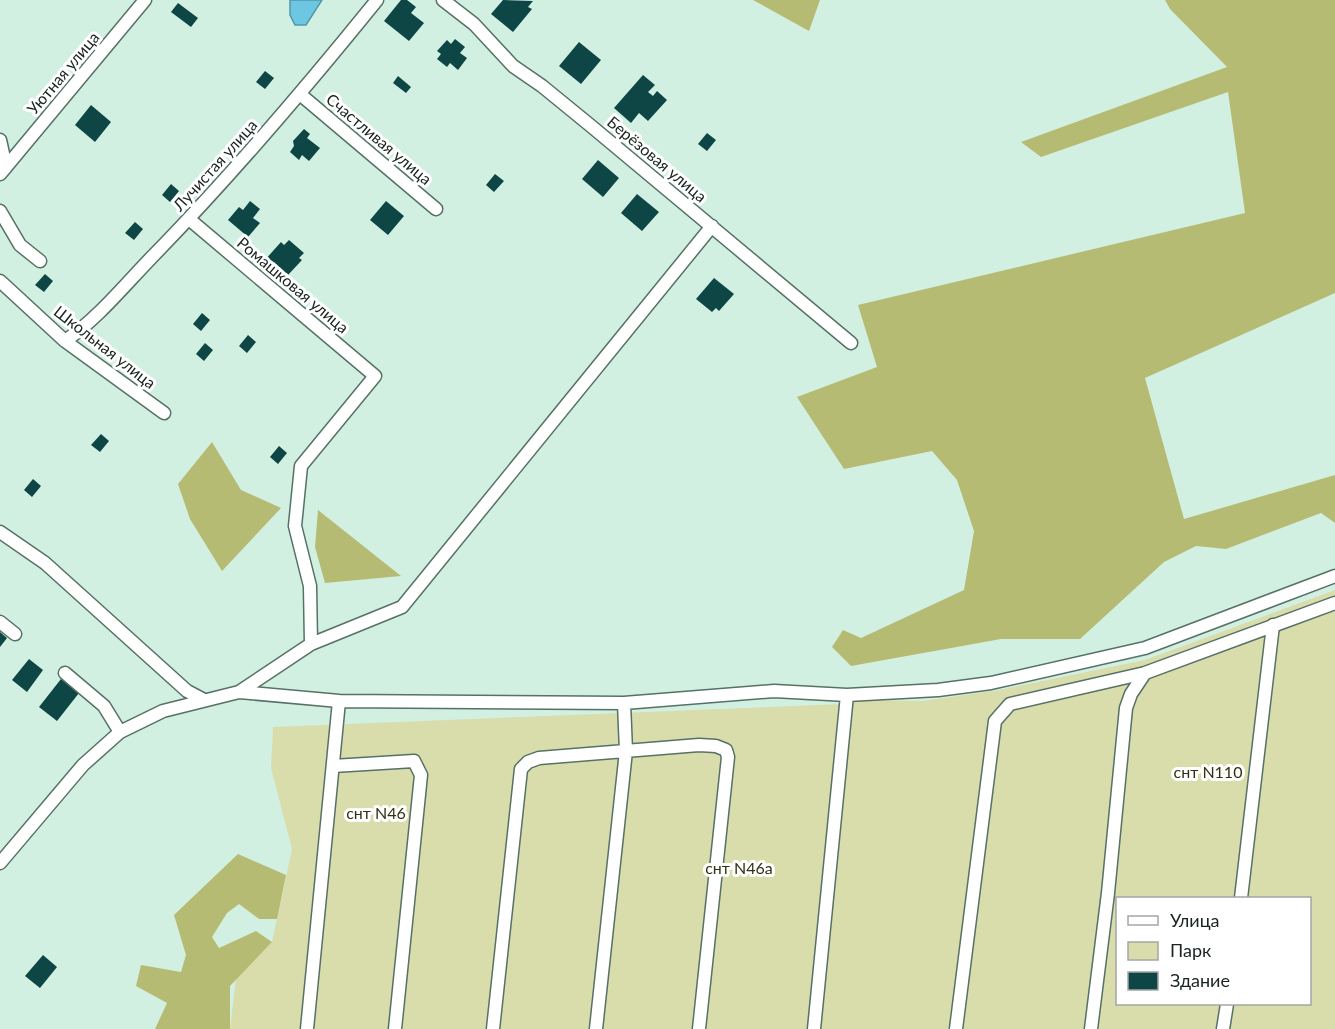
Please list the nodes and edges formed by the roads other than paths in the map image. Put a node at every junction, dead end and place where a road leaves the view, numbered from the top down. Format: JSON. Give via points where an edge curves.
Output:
{"nodes":[{"id":1,"x":145,"y":0,"type":"edge"},
{"id":2,"x":377,"y":0,"type":"edge"},
{"id":3,"x":443,"y":0,"type":"edge"},
{"id":4,"x":301,"y":95,"type":"junction"},
{"id":5,"x":0,"y":140,"type":"edge"},
{"id":6,"x":3,"y":170,"type":"edge"},
{"id":7,"x":436,"y":209,"type":"dead end"},
{"id":8,"x":0,"y":211,"type":"edge"},
{"id":9,"x":189,"y":219,"type":"junction"},
{"id":10,"x":712,"y":226,"type":"junction"},
{"id":11,"x":39,"y":261,"type":"dead end"},
{"id":12,"x":0,"y":281,"type":"edge"},
{"id":13,"x":65,"y":341,"type":"junction"},
{"id":14,"x":851,"y":343,"type":"dead end"},
{"id":15,"x":164,"y":413,"type":"dead end"},
{"id":16,"x":0,"y":532,"type":"edge"},
{"id":17,"x":1335,"y":576,"type":"edge"},
{"id":18,"x":1335,"y":603,"type":"edge"},
{"id":19,"x":0,"y":622,"type":"edge"},
{"id":20,"x":1273,"y":625,"type":"junction"},
{"id":21,"x":15,"y":634,"type":"dead end"},
{"id":22,"x":311,"y":644,"type":"junction"},
{"id":23,"x":66,"y":673,"type":"dead end"},
{"id":24,"x":1144,"y":673,"type":"junction"},
{"id":25,"x":239,"y":692,"type":"junction"},
{"id":26,"x":847,"y":695,"type":"junction"},
{"id":27,"x":204,"y":700,"type":"junction"},
{"id":28,"x":339,"y":701,"type":"junction"},
{"id":29,"x":624,"y":703,"type":"junction"},
{"id":30,"x":120,"y":732,"type":"junction"},
{"id":31,"x":626,"y":751,"type":"junction"},
{"id":32,"x":333,"y":766,"type":"junction"},
{"id":33,"x":0,"y":862,"type":"edge"},
{"id":34,"x":1241,"y":897,"type":"edge"},
{"id":35,"x":1227,"y":1005,"type":"edge"},
{"id":36,"x":307,"y":1029,"type":"edge"},
{"id":37,"x":395,"y":1029,"type":"edge"},
{"id":38,"x":493,"y":1029,"type":"edge"},
{"id":39,"x":596,"y":1029,"type":"edge"},
{"id":40,"x":699,"y":1029,"type":"edge"},
{"id":41,"x":814,"y":1029,"type":"edge"},
{"id":42,"x":956,"y":1029,"type":"edge"},
{"id":43,"x":1091,"y":1029,"type":"edge"},
{"id":44,"x":1223,"y":1029,"type":"edge"}],
"edges":[{"from":1,"to":6,"type":"street","name":"Уютная улица"},
{"from":2,"to":4,"type":"street","name":"Лучистая улица"},
{"from":3,"to":10,"type":"street","name":"Берёзовая улица","via":[[474,24],[513,66]]},
{"from":4,"to":7,"type":"street","name":"Счастливая улица"},
{"from":4,"to":9,"type":"street","name":"Лучистая улица"},
{"from":5,"to":6,"type":"street"},
{"from":8,"to":11,"type":"street","via":[[20,245]]},
{"from":9,"to":13,"type":"street","name":"Лучистая улица","via":[[95,317]]},
{"from":9,"to":22,"type":"street","name":"Ромашковая улица","via":[[375,376],[301,466],[295,526],[310,586]]},
{"from":10,"to":14,"type":"street","name":"Берёзовая улица"},
{"from":10,"to":22,"type":"street","via":[[402,607]]},
{"from":12,"to":13,"type":"street","name":"Школьная улица"},
{"from":13,"to":15,"type":"street","name":"Школьная улица"},
{"from":16,"to":27,"type":"street","via":[[45,563],[187,690]]},
{"from":17,"to":26,"type":"street","via":[[1145,648],[991,683]]},
{"from":18,"to":20,"type":"street"},
{"from":19,"to":21,"type":"street"},
{"from":20,"to":24,"type":"street"},
{"from":20,"to":34,"type":"street"},
{"from":22,"to":25,"type":"street"},
{"from":23,"to":30,"type":"street","via":[[104,706]]},
{"from":24,"to":42,"type":"street","via":[[1010,704],[995,720]]},
{"from":24,"to":43,"type":"street","via":[[1126,708]]},
{"from":25,"to":27,"type":"street"},
{"from":25,"to":28,"type":"street"},
{"from":26,"to":29,"type":"street","via":[[774,691]]},
{"from":26,"to":41,"type":"street"},
{"from":27,"to":30,"type":"street","via":[[163,711]]},
{"from":28,"to":29,"type":"street"},
{"from":28,"to":32,"type":"street"},
{"from":29,"to":31,"type":"street"},
{"from":30,"to":33,"type":"street","via":[[83,765]]},
{"from":31,"to":38,"type":"street","via":[[539,758],[521,769]]},
{"from":31,"to":39,"type":"street"},
{"from":31,"to":40,"type":"street","via":[[716,746],[726,750],[728,757]]},
{"from":32,"to":36,"type":"street"},
{"from":32,"to":37,"type":"street","via":[[414,760],[422,775]]},
{"from":35,"to":44,"type":"street"}]}
